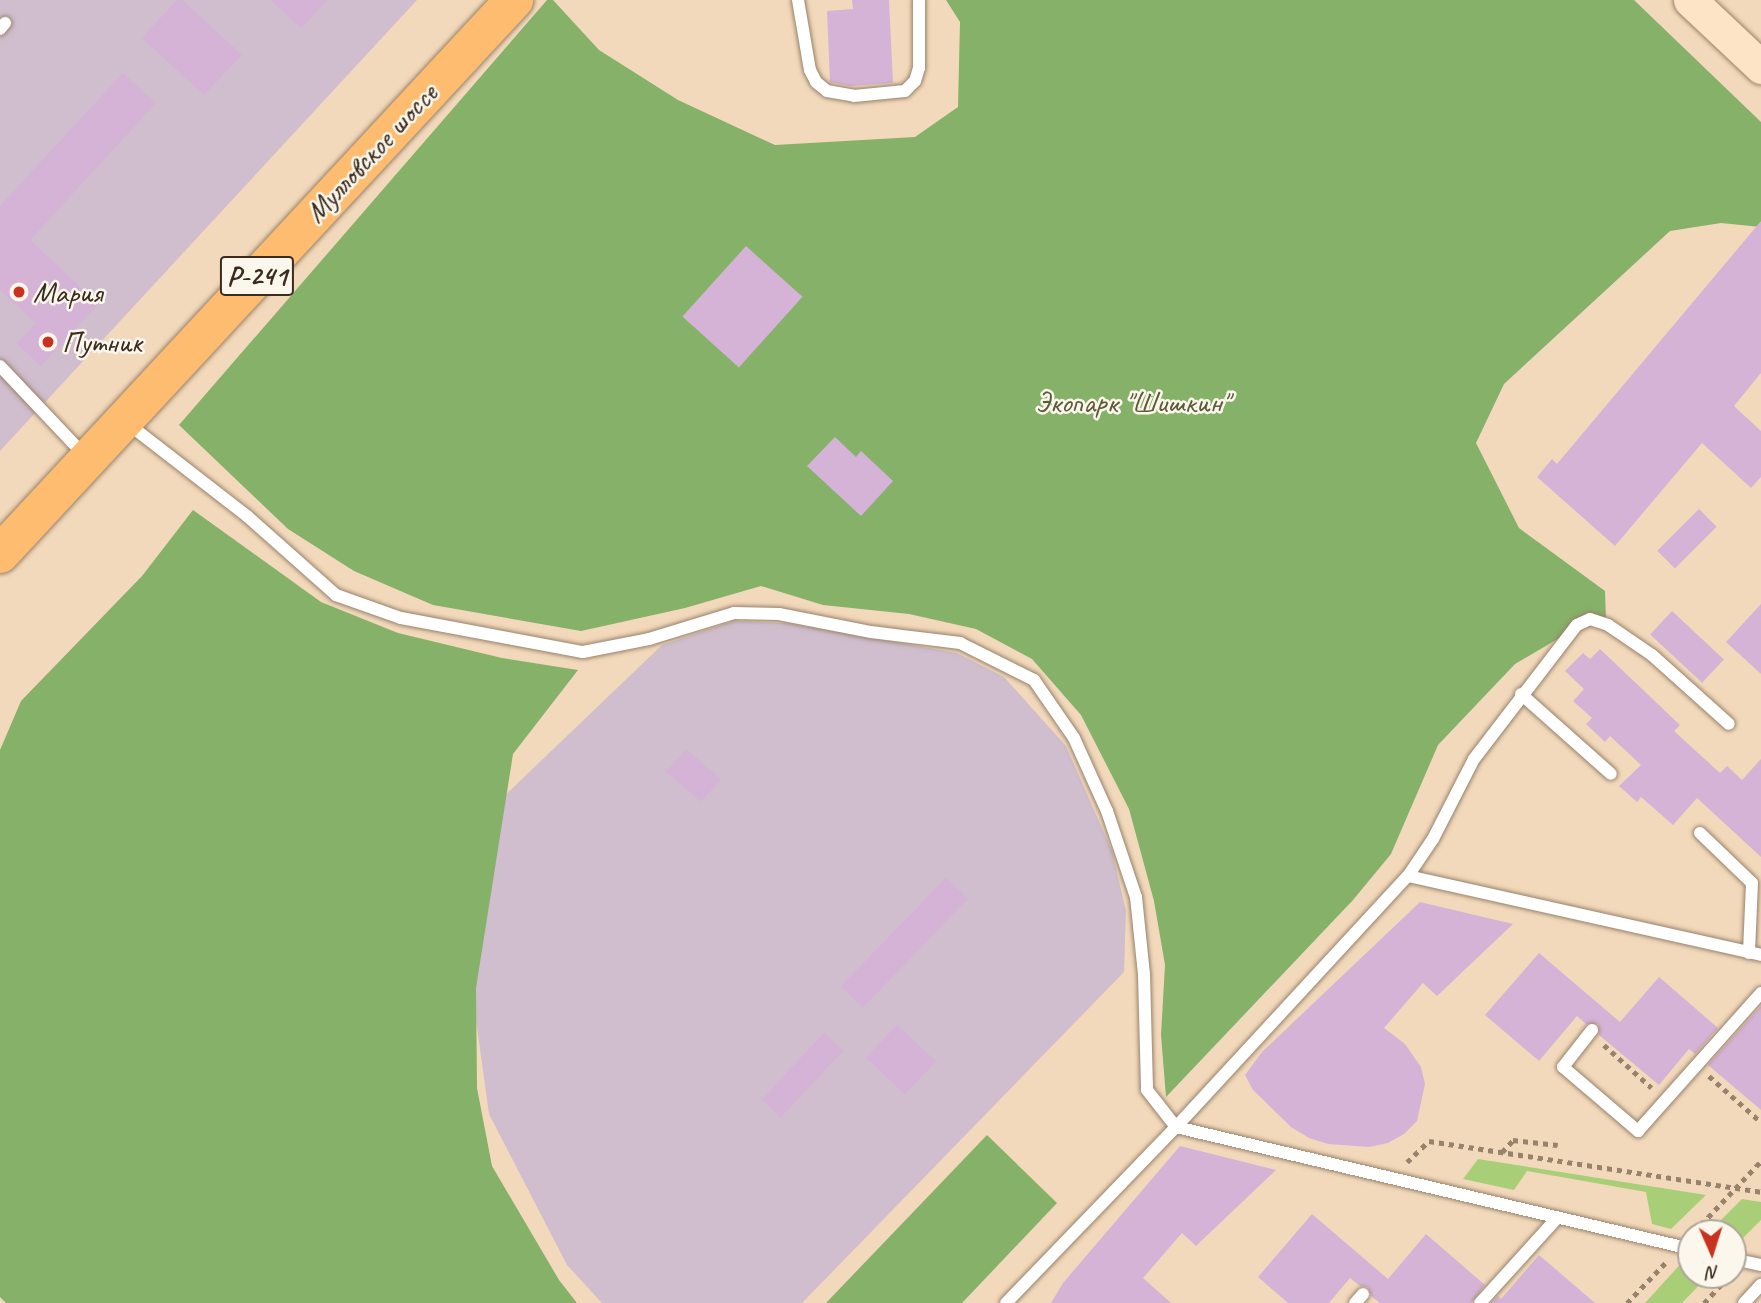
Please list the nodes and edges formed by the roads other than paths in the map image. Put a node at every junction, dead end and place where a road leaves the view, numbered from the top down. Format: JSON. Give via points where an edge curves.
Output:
{"nodes":[{"id":1,"x":514,"y":0,"type":"edge"},
{"id":2,"x":798,"y":0,"type":"edge"},
{"id":3,"x":919,"y":0,"type":"edge"},
{"id":4,"x":1690,"y":0,"type":"edge"},
{"id":5,"x":1761,"y":67,"type":"edge"},
{"id":6,"x":0,"y":366,"type":"edge"},
{"id":7,"x":124,"y":420,"type":"junction"},
{"id":8,"x":88,"y":459,"type":"junction"},
{"id":9,"x":0,"y":554,"type":"edge"},
{"id":10,"x":1521,"y":695,"type":"junction"},
{"id":11,"x":1729,"y":724,"type":"dead end"},
{"id":12,"x":1611,"y":774,"type":"dead end"},
{"id":13,"x":1700,"y":833,"type":"dead end"},
{"id":14,"x":1408,"y":876,"type":"junction"},
{"id":15,"x":1755,"y":954,"type":"edge"},
{"id":16,"x":1761,"y":993,"type":"edge"},
{"id":17,"x":1591,"y":1031,"type":"road end"},
{"id":18,"x":1176,"y":1127,"type":"junction"},
{"id":19,"x":1557,"y":1217,"type":"junction"},
{"id":20,"x":1677,"y":1246,"type":"edge"},
{"id":21,"x":1761,"y":1285,"type":"edge"},
{"id":22,"x":1006,"y":1303,"type":"edge"},
{"id":23,"x":1480,"y":1303,"type":"edge"},
{"id":24,"x":1744,"y":1303,"type":"edge"}],
"edges":[{"from":1,"to":7,"type":"highway","name":"Мулловское шоссе","number":"Р-241"},
{"from":2,"to":3,"type":"lane","via":[[810,70],[827,90],[854,96],[905,91],[915,81]]},
{"from":4,"to":5,"type":"main road"},
{"from":6,"to":8,"type":"lane"},
{"from":7,"to":8,"type":"highway","name":"Мулловское шоссе","number":"Р-241"},
{"from":7,"to":18,"type":"lane","via":[[247,516],[336,595],[401,618],[583,652],[649,639],[734,612],[779,614],[960,643],[1034,680],[1074,738],[1107,811],[1136,897],[1144,974],[1147,1090]]},
{"from":8,"to":9,"type":"highway","name":"Мулловское шоссе","number":"Р-241"},
{"from":10,"to":11,"type":"lane","via":[[1577,625],[1590,619],[1608,625],[1652,655]]},
{"from":10,"to":12,"type":"lane"},
{"from":10,"to":14,"type":"lane","via":[[1474,759],[1433,839]]},
{"from":13,"to":15,"type":"lane","via":[[1752,883]]},
{"from":14,"to":15,"type":"lane"},
{"from":14,"to":18,"type":"lane"},
{"from":16,"to":17,"type":"lane","via":[[1638,1131],[1563,1067]]},
{"from":18,"to":19,"type":"lane"},
{"from":18,"to":22,"type":"lane"},
{"from":19,"to":20,"type":"lane"},
{"from":19,"to":23,"type":"lane"},
{"from":21,"to":24,"type":"lane"}]}
